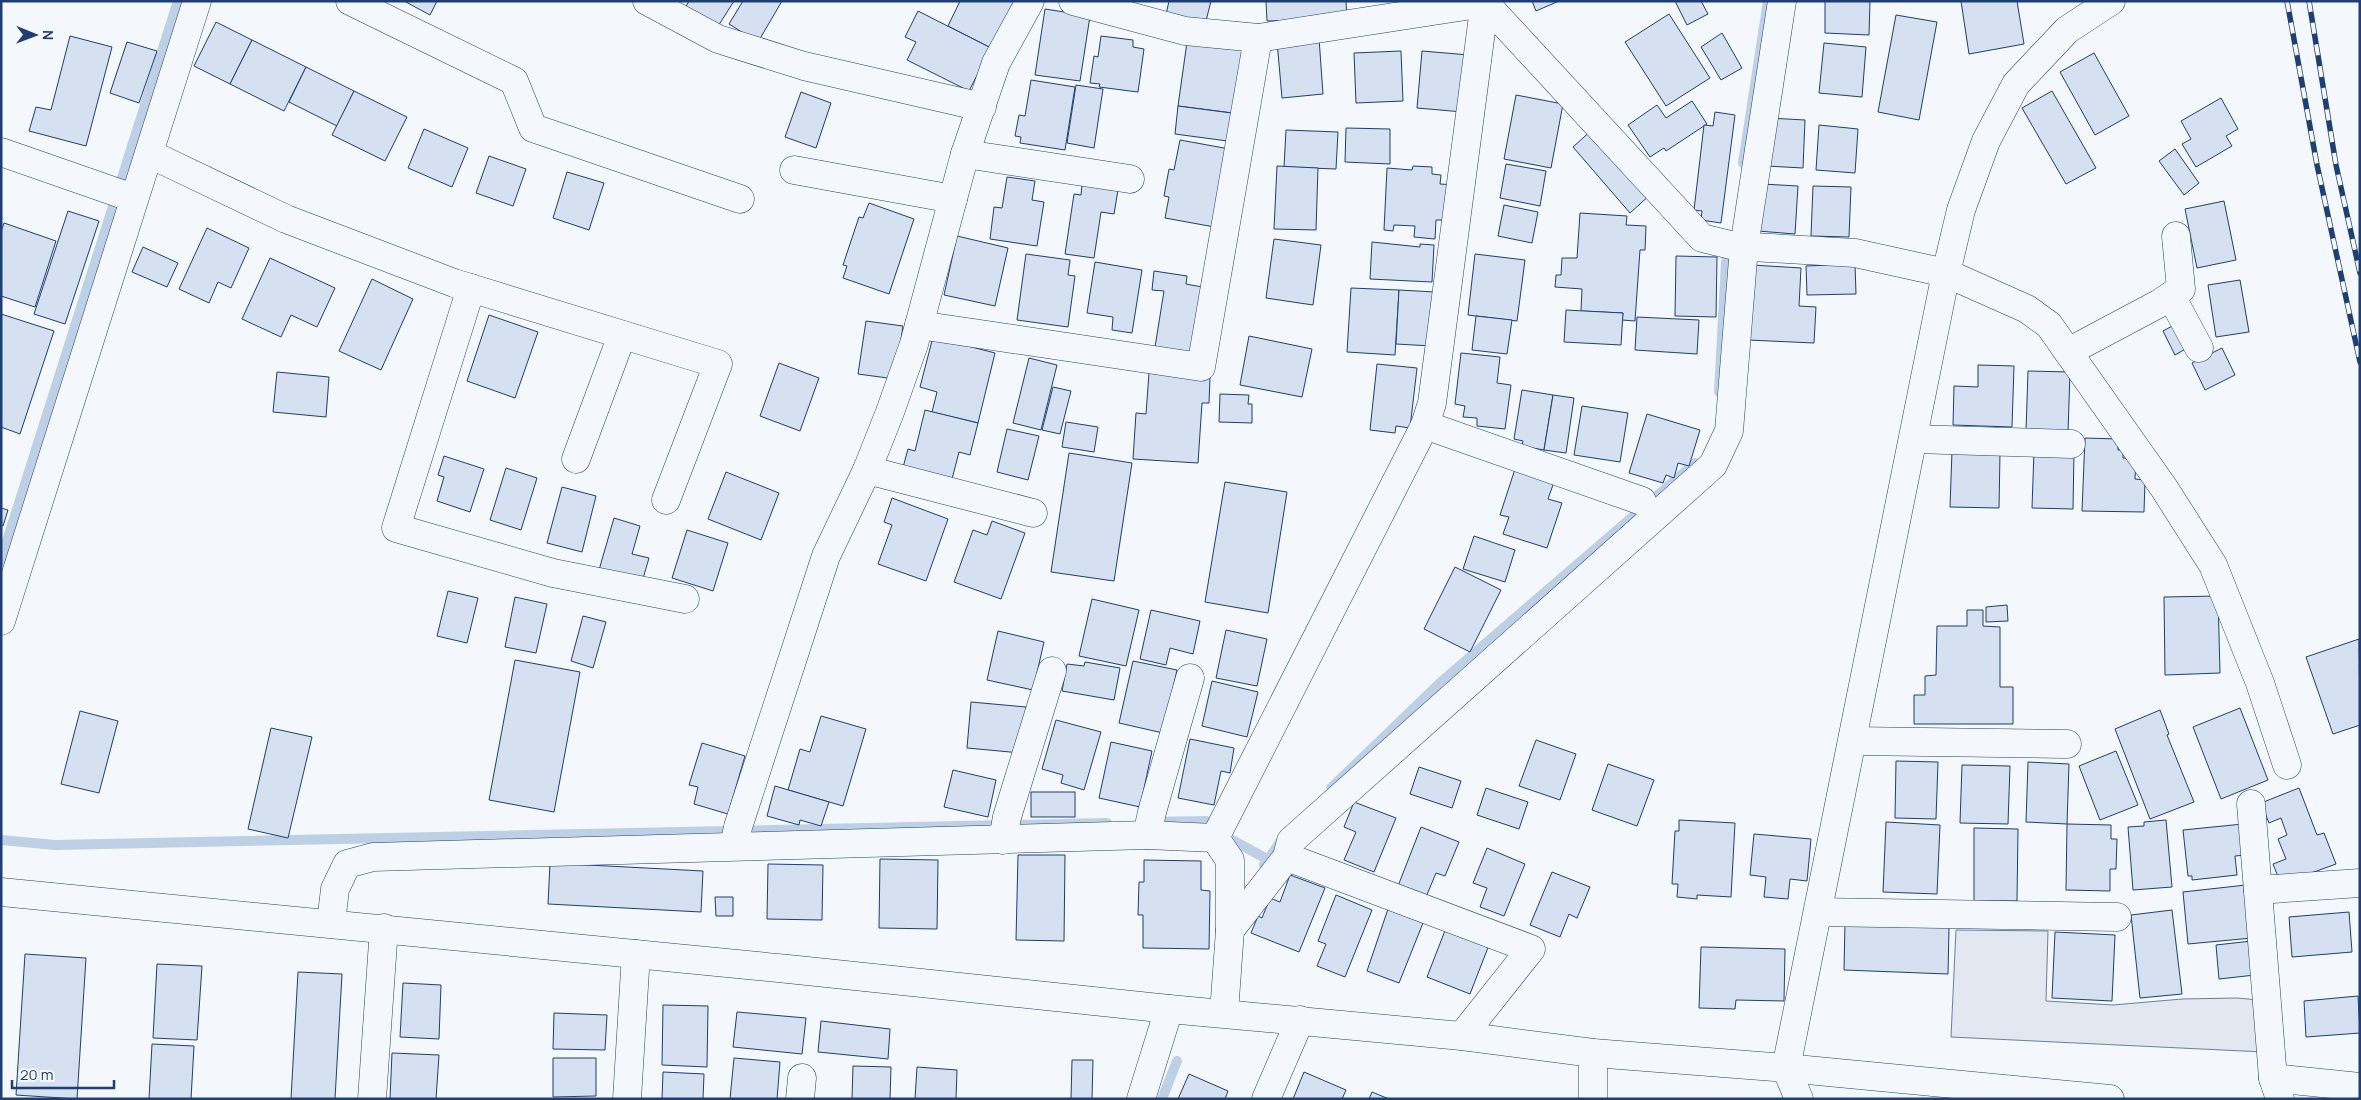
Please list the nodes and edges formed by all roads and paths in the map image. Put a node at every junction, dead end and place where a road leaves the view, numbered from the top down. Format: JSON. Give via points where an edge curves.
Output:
{"nodes":[{"id":1,"x":197,"y":1,"type":"edge"},
{"id":2,"x":350,"y":1,"type":"edge"},
{"id":3,"x":647,"y":1,"type":"edge"},
{"id":4,"x":1030,"y":1,"type":"edge"},
{"id":5,"x":1073,"y":1,"type":"edge"},
{"id":6,"x":1782,"y":1,"type":"edge"},
{"id":7,"x":2111,"y":1,"type":"edge"},
{"id":8,"x":1485,"y":2,"type":"edge"},
{"id":9,"x":1258,"y":38,"type":"junction"},
{"id":10,"x":982,"y":107,"type":"junction"},
{"id":11,"x":1,"y":152,"type":"edge"},
{"id":12,"x":150,"y":154,"type":"junction"},
{"id":13,"x":966,"y":154,"type":"junction"},
{"id":14,"x":794,"y":170,"type":"dead end"},
{"id":15,"x":1130,"y":179,"type":"dead end"},
{"id":16,"x":122,"y":194,"type":"junction"},
{"id":17,"x":953,"y":198,"type":"junction"},
{"id":18,"x":740,"y":199,"type":"dead end"},
{"id":19,"x":2176,"y":236,"type":"dead end"},
{"id":20,"x":1735,"y":246,"type":"junction"},
{"id":21,"x":1946,"y":273,"type":"junction"},
{"id":22,"x":470,"y":288,"type":"junction"},
{"id":23,"x":2171,"y":296,"type":"junction"},
{"id":24,"x":919,"y":325,"type":"junction"},
{"id":25,"x":622,"y":335,"type":"junction"},
{"id":26,"x":2199,"y":348,"type":"dead end"},
{"id":27,"x":2068,"y":352,"type":"junction"},
{"id":28,"x":1425,"y":425,"type":"junction"},
{"id":29,"x":1914,"y":439,"type":"junction"},
{"id":30,"x":2071,"y":444,"type":"dead end"},
{"id":31,"x":576,"y":459,"type":"dead end"},
{"id":32,"x":867,"y":470,"type":"junction"},
{"id":33,"x":666,"y":500,"type":"dead end"},
{"id":34,"x":1642,"y":501,"type":"dead end"},
{"id":35,"x":1033,"y":513,"type":"dead end"},
{"id":36,"x":685,"y":599,"type":"dead end"},
{"id":37,"x":1,"y":621,"type":"edge"},
{"id":38,"x":1052,"y":671,"type":"dead end"},
{"id":39,"x":1190,"y":678,"type":"dead end"},
{"id":40,"x":1853,"y":741,"type":"junction"},
{"id":41,"x":2067,"y":744,"type":"dead end"},
{"id":42,"x":2287,"y":765,"type":"dead end"},
{"id":43,"x":2251,"y":804,"type":"dead end"},
{"id":44,"x":1149,"y":825,"type":"junction"},
{"id":45,"x":1005,"y":829,"type":"junction"},
{"id":46,"x":736,"y":837,"type":"junction"},
{"id":47,"x":1215,"y":838,"type":"junction"},
{"id":48,"x":1287,"y":858,"type":"junction"},
{"id":49,"x":2360,"y":883,"type":"edge"},
{"id":50,"x":2258,"y":890,"type":"junction"},
{"id":51,"x":1,"y":892,"type":"edge"},
{"id":52,"x":1818,"y":912,"type":"junction"},
{"id":53,"x":2117,"y":917,"type":"dead end"},
{"id":54,"x":331,"y":923,"type":"junction"},
{"id":55,"x":384,"y":928,"type":"junction"},
{"id":56,"x":1230,"y":930,"type":"junction"},
{"id":57,"x":636,"y":954,"type":"junction"},
{"id":58,"x":1170,"y":1009,"type":"junction"},
{"id":59,"x":1224,"y":1013,"type":"junction"},
{"id":60,"x":1300,"y":1020,"type":"junction"},
{"id":61,"x":1462,"y":1036,"type":"junction"},
{"id":62,"x":1594,"y":1053,"type":"junction"},
{"id":63,"x":1786,"y":1068,"type":"junction"},
{"id":64,"x":2360,"y":1087,"type":"edge"},
{"id":65,"x":2276,"y":1089,"type":"edge"},
{"id":66,"x":372,"y":1099,"type":"edge"},
{"id":67,"x":627,"y":1099,"type":"edge"},
{"id":68,"x":1142,"y":1099,"type":"edge"},
{"id":69,"x":1266,"y":1099,"type":"edge"},
{"id":70,"x":1593,"y":1099,"type":"edge"},
{"id":71,"x":1799,"y":1099,"type":"edge"},
{"id":72,"x":2110,"y":1099,"type":"edge"}],
"edges":[{"from":1,"to":12,"type":"street"},
{"from":2,"to":18,"type":"street","via":[[514,80],[533,128]]},
{"from":3,"to":10,"type":"street","via":[[735,45],[804,66]]},
{"from":4,"to":10,"type":"street","via":[[996,63]]},
{"from":5,"to":9,"type":"street","via":[[1185,31]]},
{"from":6,"to":20,"type":"street"},
{"from":7,"to":21,"type":"street","via":[[2067,30],[2016,84],[1986,141],[1967,192]]},
{"from":8,"to":9,"type":"street"},
{"from":8,"to":20,"type":"street","via":[[1702,238]]},
{"from":8,"to":28,"type":"street","via":[[1432,403]]},
{"from":9,"to":24,"type":"street","via":[[1201,366]]},
{"from":10,"to":13,"type":"street"},
{"from":11,"to":16,"type":"street"},
{"from":12,"to":16,"type":"street"},
{"from":12,"to":22,"type":"street","via":[[286,220]]},
{"from":13,"to":15,"type":"street"},
{"from":13,"to":17,"type":"street"},
{"from":14,"to":17,"type":"street"},
{"from":16,"to":37,"type":"street"},
{"from":17,"to":24,"type":"street"},
{"from":19,"to":23,"type":"street","via":[[2181,289]]},
{"from":20,"to":21,"type":"street","via":[[1855,253]]},
{"from":20,"to":48,"type":"street","via":[[1729,431],[1713,464],[1291,841]]},
{"from":21,"to":27,"type":"street","via":[[2027,309],[2049,325]]},
{"from":21,"to":29,"type":"street"},
{"from":22,"to":25,"type":"street"},
{"from":22,"to":36,"type":"street","via":[[396,528],[553,573]]},
{"from":23,"to":26,"type":"street"},
{"from":23,"to":27,"type":"street"},
{"from":24,"to":32,"type":"street"},
{"from":25,"to":31,"type":"street"},
{"from":25,"to":33,"type":"street","via":[[718,364]]},
{"from":27,"to":42,"type":"street","via":[[2164,488],[2213,565],[2260,683]]},
{"from":28,"to":34,"type":"street"},
{"from":28,"to":47,"type":"street"},
{"from":29,"to":30,"type":"street"},
{"from":29,"to":40,"type":"street"},
{"from":32,"to":35,"type":"street"},
{"from":32,"to":46,"type":"street","via":[[826,556]]},
{"from":38,"to":45,"type":"street"},
{"from":39,"to":44,"type":"street"},
{"from":40,"to":41,"type":"street"},
{"from":40,"to":52,"type":"street"},
{"from":43,"to":50,"type":"street"},
{"from":44,"to":45,"type":"street"},
{"from":44,"to":47,"type":"street"},
{"from":45,"to":46,"type":"street"},
{"from":46,"to":54,"type":"street","via":[[373,857],[347,864],[335,889]]},
{"from":47,"to":56,"type":"street","via":[[1230,860]]},
{"from":48,"to":56,"type":"street"},
{"from":48,"to":61,"type":"street","via":[[1531,950]]},
{"from":49,"to":50,"type":"street"},
{"from":50,"to":65,"type":"street"},
{"from":51,"to":54,"type":"street"},
{"from":52,"to":53,"type":"street"},
{"from":52,"to":63,"type":"street"},
{"from":54,"to":55,"type":"street"},
{"from":55,"to":57,"type":"street"},
{"from":55,"to":66,"type":"street"},
{"from":56,"to":59,"type":"street"},
{"from":57,"to":58,"type":"street"},
{"from":57,"to":67,"type":"street"},
{"from":58,"to":59,"type":"street"},
{"from":58,"to":68,"type":"street"},
{"from":59,"to":60,"type":"street"},
{"from":60,"to":61,"type":"street"},
{"from":60,"to":69,"type":"street"},
{"from":61,"to":62,"type":"street"},
{"from":62,"to":63,"type":"street"},
{"from":62,"to":70,"type":"street"},
{"from":63,"to":71,"type":"street"},
{"from":63,"to":72,"type":"street"},
{"from":64,"to":65,"type":"street"}]}
